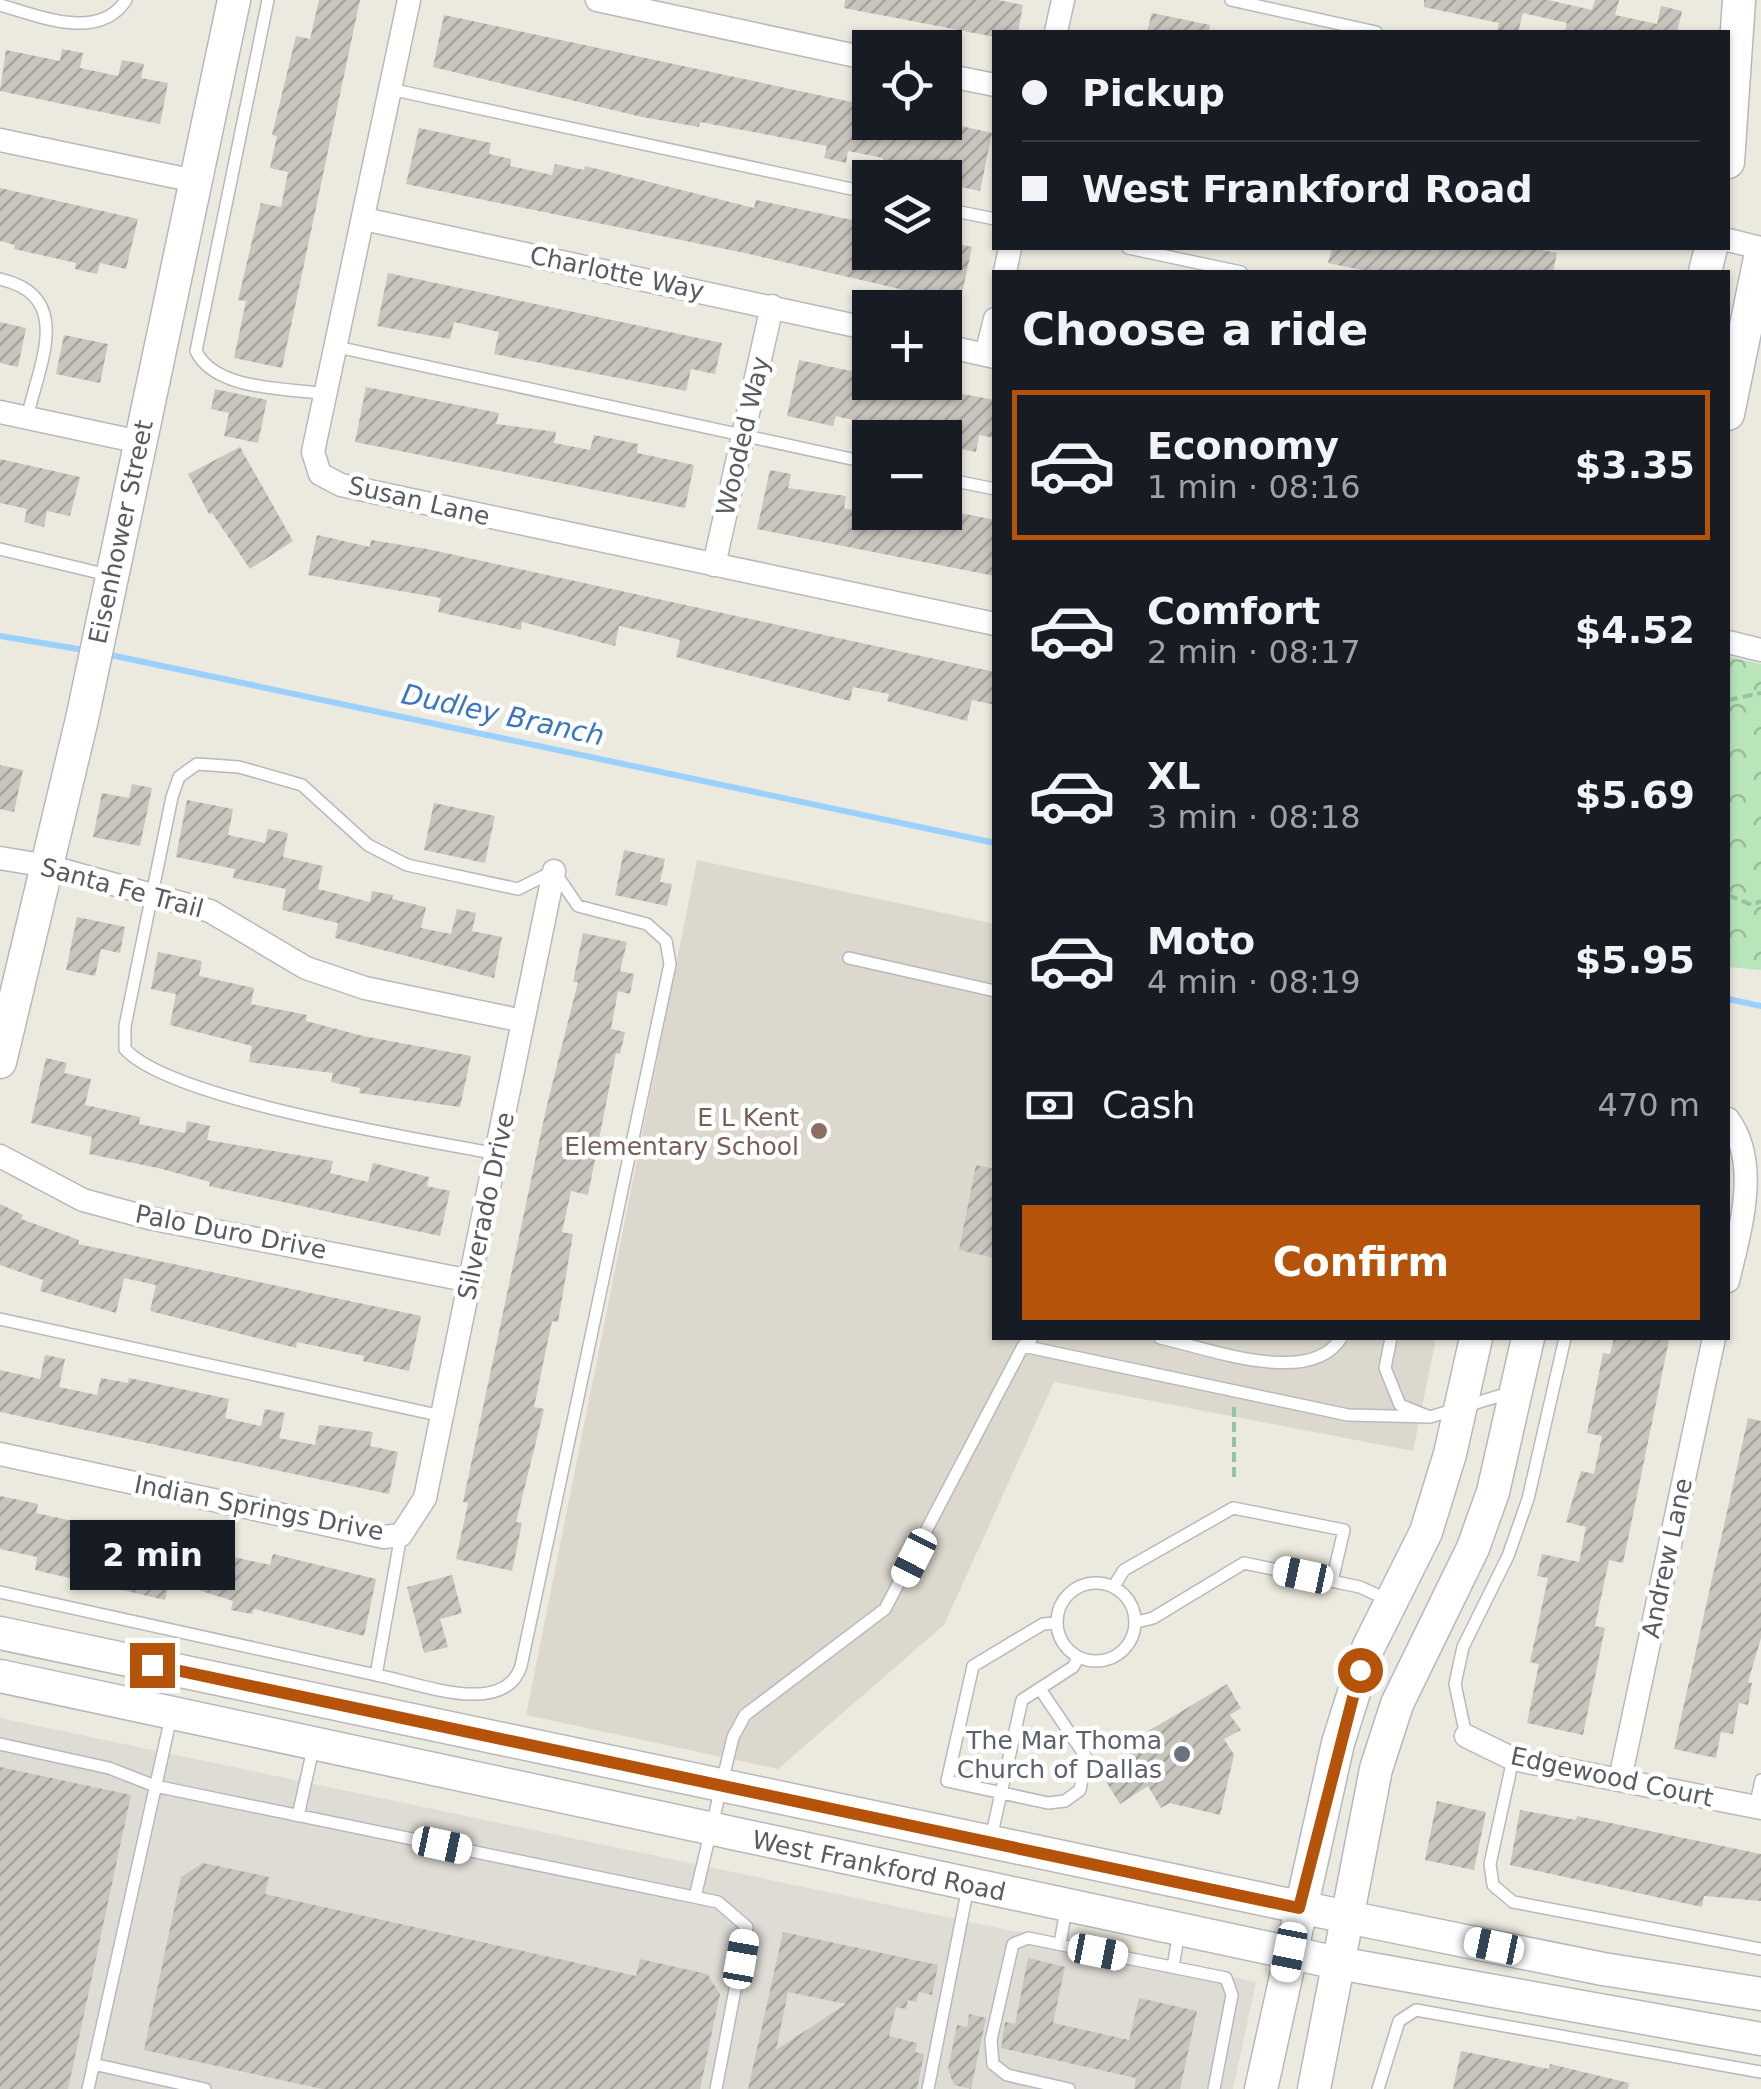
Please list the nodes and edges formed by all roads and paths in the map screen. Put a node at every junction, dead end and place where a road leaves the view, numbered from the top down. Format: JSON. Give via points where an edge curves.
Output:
{"nodes":[{"id":1,"x":126,"y":0,"type":"edge"},
{"id":2,"x":234,"y":0,"type":"edge"},
{"id":3,"x":268,"y":0,"type":"edge"},
{"id":4,"x":409,"y":0,"type":"edge"},
{"id":5,"x":597,"y":0,"type":"edge"},
{"id":6,"x":1063,"y":0,"type":"edge"},
{"id":7,"x":1232,"y":0,"type":"edge"},
{"id":8,"x":1739,"y":0,"type":"edge"},
{"id":9,"x":0,"y":5,"type":"edge"},
{"id":10,"x":1056,"y":30,"type":"edge"},
{"id":11,"x":1367,"y":30,"type":"edge"},
{"id":12,"x":852,"y":54,"type":"edge"},
{"id":13,"x":962,"y":78,"type":"edge"},
{"id":14,"x":992,"y":84,"type":"edge"},
{"id":15,"x":390,"y":89,"type":"junction"},
{"id":16,"x":1730,"y":133,"type":"edge"},
{"id":17,"x":0,"y":140,"type":"edge"},
{"id":18,"x":195,"y":181,"type":"junction"},
{"id":19,"x":852,"y":189,"type":"edge"},
{"id":20,"x":962,"y":212,"type":"edge"},
{"id":21,"x":992,"y":218,"type":"edge"},
{"id":22,"x":364,"y":219,"type":"junction"},
{"id":23,"x":1730,"y":241,"type":"edge"},
{"id":24,"x":1137,"y":250,"type":"edge"},
{"id":25,"x":1761,"y":251,"type":"edge"},
{"id":26,"x":1232,"y":270,"type":"edge"},
{"id":27,"x":0,"y":278,"type":"edge"},
{"id":28,"x":772,"y":306,"type":"junction"},
{"id":29,"x":852,"y":324,"type":"edge"},
{"id":30,"x":337,"y":347,"type":"junction"},
{"id":31,"x":962,"y":350,"type":"edge"},
{"id":32,"x":990,"y":356,"type":"edge"},
{"id":33,"x":326,"y":394,"type":"junction"},
{"id":34,"x":1730,"y":404,"type":"edge"},
{"id":35,"x":0,"y":412,"type":"edge"},
{"id":36,"x":27,"y":418,"type":"junction"},
{"id":37,"x":743,"y":436,"type":"junction"},
{"id":38,"x":140,"y":442,"type":"junction"},
{"id":39,"x":852,"y":459,"type":"edge"},
{"id":40,"x":962,"y":483,"type":"edge"},
{"id":41,"x":992,"y":489,"type":"edge"},
{"id":42,"x":0,"y":550,"type":"edge"},
{"id":43,"x":714,"y":565,"type":"junction"},
{"id":44,"x":109,"y":585,"type":"junction"},
{"id":45,"x":992,"y":623,"type":"edge"},
{"id":46,"x":1730,"y":642,"type":"edge"},
{"id":47,"x":1761,"y":650,"type":"edge"},
{"id":48,"x":1761,"y":693,"type":"edge"},
{"id":49,"x":1730,"y":700,"type":"edge"},
{"id":50,"x":0,"y":858,"type":"edge"},
{"id":51,"x":48,"y":866,"type":"junction"},
{"id":52,"x":554,"y":871,"type":"junction"},
{"id":53,"x":154,"y":894,"type":"junction"},
{"id":54,"x":1730,"y":896,"type":"edge"},
{"id":55,"x":1761,"y":901,"type":"edge"},
{"id":56,"x":849,"y":958,"type":"dead end"},
{"id":57,"x":992,"y":989,"type":"edge"},
{"id":58,"x":523,"y":1022,"type":"junction"},
{"id":59,"x":0,"y":1062,"type":"edge"},
{"id":60,"x":1730,"y":1121,"type":"edge"},
{"id":61,"x":497,"y":1154,"type":"junction"},
{"id":62,"x":1754,"y":1155,"type":"edge"},
{"id":63,"x":0,"y":1156,"type":"edge"},
{"id":64,"x":1735,"y":1215,"type":"edge"},
{"id":65,"x":1730,"y":1263,"type":"edge"},
{"id":66,"x":471,"y":1281,"type":"junction"},
{"id":67,"x":0,"y":1318,"type":"edge"},
{"id":68,"x":1169,"y":1340,"type":"edge"},
{"id":69,"x":1339,"y":1340,"type":"edge"},
{"id":70,"x":1391,"y":1340,"type":"edge"},
{"id":71,"x":1475,"y":1340,"type":"edge"},
{"id":72,"x":1528,"y":1340,"type":"edge"},
{"id":73,"x":1564,"y":1340,"type":"edge"},
{"id":74,"x":1714,"y":1340,"type":"edge"},
{"id":75,"x":1028,"y":1342,"type":"edge"},
{"id":76,"x":1516,"y":1391,"type":"junction"},
{"id":77,"x":1445,"y":1413,"type":"junction"},
{"id":78,"x":442,"y":1416,"type":"junction"},
{"id":79,"x":0,"y":1454,"type":"edge"},
{"id":80,"x":401,"y":1535,"type":"junction"},
{"id":81,"x":1332,"y":1581,"type":"junction"},
{"id":82,"x":1114,"y":1586,"type":"junction"},
{"id":83,"x":0,"y":1592,"type":"edge"},
{"id":84,"x":1392,"y":1602,"type":"junction"},
{"id":85,"x":1137,"y":1622,"type":"junction"},
{"id":86,"x":1056,"y":1623,"type":"junction"},
{"id":87,"x":0,"y":1634,"type":"edge"},
{"id":88,"x":1078,"y":1658,"type":"junction"},
{"id":89,"x":376,"y":1674,"type":"junction"},
{"id":90,"x":0,"y":1676,"type":"edge"},
{"id":91,"x":1040,"y":1689,"type":"junction"},
{"id":92,"x":172,"y":1712,"type":"junction"},
{"id":93,"x":1466,"y":1736,"type":"joint"},
{"id":94,"x":0,"y":1744,"type":"edge"},
{"id":95,"x":314,"y":1744,"type":"junction"},
{"id":96,"x":1512,"y":1759,"type":"junction"},
{"id":97,"x":1620,"y":1780,"type":"junction"},
{"id":98,"x":1761,"y":1780,"type":"edge"},
{"id":99,"x":721,"y":1785,"type":"junction"},
{"id":100,"x":156,"y":1786,"type":"junction"},
{"id":101,"x":1001,"y":1793,"type":"junction"},
{"id":102,"x":1758,"y":1807,"type":"edge"},
{"id":103,"x":298,"y":1816,"type":"junction"},
{"id":104,"x":709,"y":1832,"type":"junction"},
{"id":105,"x":990,"y":1842,"type":"junction"},
{"id":106,"x":969,"y":1885,"type":"junction"},
{"id":107,"x":695,"y":1897,"type":"junction"},
{"id":108,"x":1067,"y":1905,"type":"junction"},
{"id":109,"x":1299,"y":1908,"type":"junction"},
{"id":110,"x":1346,"y":1918,"type":"junction"},
{"id":111,"x":1180,"y":1928,"type":"junction"},
{"id":112,"x":1060,"y":1944,"type":"junction"},
{"id":113,"x":1761,"y":1949,"type":"edge"},
{"id":114,"x":1289,"y":1952,"type":"junction"},
{"id":115,"x":1338,"y":1963,"type":"junction"},
{"id":116,"x":1173,"y":1967,"type":"junction"},
{"id":117,"x":1761,"y":1994,"type":"edge"},
{"id":118,"x":1761,"y":2039,"type":"edge"},
{"id":119,"x":93,"y":2064,"type":"junction"},
{"id":120,"x":1761,"y":2072,"type":"edge"},
{"id":121,"x":88,"y":2089,"type":"edge"},
{"id":122,"x":205,"y":2089,"type":"edge"},
{"id":123,"x":716,"y":2089,"type":"edge"},
{"id":124,"x":928,"y":2089,"type":"edge"},
{"id":125,"x":1070,"y":2089,"type":"edge"},
{"id":126,"x":1214,"y":2089,"type":"edge"},
{"id":127,"x":1262,"y":2089,"type":"edge"},
{"id":128,"x":1314,"y":2089,"type":"edge"},
{"id":129,"x":1378,"y":2089,"type":"edge"}],
"edges":[{"from":1,"to":9,"type":"lane","via":[[117,14],[99,22]]},
{"from":2,"to":18,"type":"main road","name":"Eisenhower Street"},
{"from":3,"to":33,"type":"lane","via":[[196,352],[212,373]]},
{"from":4,"to":15,"type":"street","name":"Susan Lane"},
{"from":5,"to":12,"type":"street"},
{"from":6,"to":10,"type":"street"},
{"from":7,"to":11,"type":"lane"},
{"from":8,"to":16,"type":"main road"},
{"from":13,"to":14,"type":"street"},
{"from":15,"to":19,"type":"lane"},
{"from":15,"to":22,"type":"street","name":"Susan Lane"},
{"from":17,"to":18,"type":"street"},
{"from":18,"to":38,"type":"main road","name":"Eisenhower Street"},
{"from":20,"to":21,"type":"lane"},
{"from":22,"to":28,"type":"street","name":"Charlotte Way"},
{"from":22,"to":30,"type":"street","name":"Susan Lane"},
{"from":23,"to":25,"type":"street"},
{"from":24,"to":26,"type":"lane"},
{"from":25,"to":34,"type":"main road"},
{"from":27,"to":36,"type":"lane","via":[[34,291],[46,310]]},
{"from":28,"to":29,"type":"street","name":"Charlotte Way"},
{"from":28,"to":37,"type":"street","name":"Wooded Way"},
{"from":30,"to":33,"type":"street","name":"Susan Lane"},
{"from":30,"to":37,"type":"lane"},
{"from":31,"to":32,"type":"street"},
{"from":33,"to":43,"type":"street","name":"Susan Lane","via":[[313,452],[320,474],[341,485]]},
{"from":35,"to":36,"type":"street"},
{"from":36,"to":38,"type":"street"},
{"from":37,"to":39,"type":"lane"},
{"from":37,"to":43,"type":"street","name":"Wooded Way"},
{"from":38,"to":44,"type":"main road","name":"Eisenhower Street"},
{"from":40,"to":41,"type":"lane"},
{"from":42,"to":44,"type":"lane"},
{"from":43,"to":45,"type":"street","name":"Susan Lane"},
{"from":44,"to":51,"type":"main road","name":"Eisenhower Street"},
{"from":46,"to":47,"type":"street"},
{"from":48,"to":49,"type":"path"},
{"from":50,"to":51,"type":"street","name":"Santa Fe Trail"},
{"from":51,"to":53,"type":"street","name":"Santa Fe Trail"},
{"from":51,"to":59,"type":"main road","name":"Eisenhower Street"},
{"from":52,"to":53,"type":"lane","via":[[518,888],[406,865],[368,845],[302,786],[208,763],[179,777]]},
{"from":52,"to":58,"type":"street","name":"Silverado Drive"},
{"from":52,"to":89,"type":"lane","via":[[578,906],[656,929],[670,964],[521,1666],[513,1683],[488,1694]]},
{"from":53,"to":58,"type":"street","name":"Santa Fe Trail","via":[[210,911],[306,968],[365,988]]},
{"from":53,"to":61,"type":"lane","via":[[125,1026],[125,1048],[134,1058],[205,1090]]},
{"from":54,"to":55,"type":"path","via":[[1752,905]]},
{"from":56,"to":57,"type":"lane"},
{"from":58,"to":61,"type":"street","name":"Silverado Drive"},
{"from":60,"to":62,"type":"street"},
{"from":61,"to":66,"type":"street","name":"Silverado Drive"},
{"from":62,"to":64,"type":"street","via":[[1749,1189]]},
{"from":63,"to":66,"type":"street","name":"Palo Duro Drive","via":[[83,1200],[150,1218]]},
{"from":64,"to":65,"type":"street"},
{"from":66,"to":78,"type":"street","name":"Silverado Drive"},
{"from":67,"to":78,"type":"lane"},
{"from":68,"to":69,"type":"lane","via":[[1288,1365],[1315,1361]]},
{"from":70,"to":77,"type":"lane","via":[[1385,1368],[1400,1405]]},
{"from":71,"to":77,"type":"main road"},
{"from":72,"to":76,"type":"main road"},
{"from":73,"to":93,"type":"lane","via":[[1528,1499],[1458,1667],[1454,1684]]},
{"from":74,"to":97,"type":"street","name":"Andrew Lane"},
{"from":75,"to":77,"type":"lane","via":[[1348,1415]]},
{"from":75,"to":99,"type":"lane","via":[[885,1609],[745,1715]]},
{"from":76,"to":77,"type":"lane"},
{"from":76,"to":110,"type":"main road","via":[[1473,1548],[1397,1704],[1376,1769]]},
{"from":77,"to":84,"type":"main road","via":[[1426,1532]]},
{"from":78,"to":80,"type":"street","name":"Silverado Drive","via":[[424,1498]]},
{"from":79,"to":80,"type":"street","name":"Indian Springs Drive","via":[[384,1537]]},
{"from":80,"to":89,"type":"lane"},
{"from":81,"to":82,"type":"lane","via":[[1344,1530],[1233,1508],[1124,1570]]},
{"from":81,"to":84,"type":"lane"},
{"from":81,"to":85,"type":"lane","via":[[1244,1563]]},
{"from":82,"to":85,"type":"lane","via":[[1130,1601]]},
{"from":82,"to":86,"type":"lane","via":[[1074,1588],[1060,1604]]},
{"from":83,"to":89,"type":"lane"},
{"from":84,"to":109,"type":"main road","via":[[1348,1707]]},
{"from":85,"to":88,"type":"lane","via":[[1118,1657]]},
{"from":86,"to":88,"type":"lane","via":[[1061,1645]]},
{"from":86,"to":101,"type":"lane","via":[[1043,1624],[974,1666],[947,1781]]},
{"from":87,"to":99,"type":"main road","name":"West Frankford Road"},
{"from":88,"to":91,"type":"lane"},
{"from":90,"to":92,"type":"main road","name":"West Frankford Road"},
{"from":91,"to":101,"type":"lane","via":[[1022,1700]]},
{"from":91,"to":101,"type":"lane","via":[[1086,1757],[1080,1790],[1048,1803]]},
{"from":92,"to":95,"type":"main road","name":"West Frankford Road"},
{"from":92,"to":100,"type":"lane"},
{"from":93,"to":96,"type":"street","name":"Edgewood Court"},
{"from":94,"to":100,"type":"lane","via":[[109,1768]]},
{"from":95,"to":103,"type":"lane"},
{"from":95,"to":104,"type":"main road","name":"West Frankford Road"},
{"from":96,"to":97,"type":"street","name":"Edgewood Court"},
{"from":96,"to":113,"type":"lane","via":[[1490,1864],[1493,1885],[1513,1902]]},
{"from":97,"to":102,"type":"street","name":"Edgewood Court"},
{"from":98,"to":102,"type":"lane"},
{"from":99,"to":104,"type":"lane"},
{"from":99,"to":105,"type":"main road","name":"West Frankford Road"},
{"from":100,"to":103,"type":"lane"},
{"from":100,"to":119,"type":"lane"},
{"from":101,"to":105,"type":"lane"},
{"from":103,"to":107,"type":"lane"},
{"from":104,"to":106,"type":"main road","name":"West Frankford Road"},
{"from":104,"to":107,"type":"lane"},
{"from":105,"to":109,"type":"main road","name":"West Frankford Road"},
{"from":106,"to":108,"type":"main road","name":"West Frankford Road"},
{"from":106,"to":124,"type":"lane"},
{"from":107,"to":123,"type":"lane","via":[[718,1902],[747,1927]]},
{"from":108,"to":111,"type":"main road","name":"West Frankford Road"},
{"from":108,"to":112,"type":"lane"},
{"from":109,"to":110,"type":"main road","name":"West Frankford Road"},
{"from":109,"to":114,"type":"main road"},
{"from":110,"to":115,"type":"main road"},
{"from":110,"to":117,"type":"main road","name":"West Frankford Road"},
{"from":111,"to":114,"type":"main road","name":"West Frankford Road"},
{"from":111,"to":116,"type":"lane"},
{"from":112,"to":116,"type":"lane"},
{"from":112,"to":125,"type":"lane","via":[[1028,1938],[1012,1944],[991,2040],[993,2064],[1007,2075]]},
{"from":114,"to":115,"type":"main road","name":"West Frankford Road"},
{"from":114,"to":127,"type":"main road"},
{"from":115,"to":118,"type":"main road","name":"West Frankford Road"},
{"from":115,"to":128,"type":"main road"},
{"from":116,"to":126,"type":"lane","via":[[1226,1978],[1232,1995]]},
{"from":119,"to":121,"type":"lane"},
{"from":119,"to":122,"type":"lane"},
{"from":120,"to":129,"type":"lane","via":[[1416,2010],[1399,2021]]}]}
